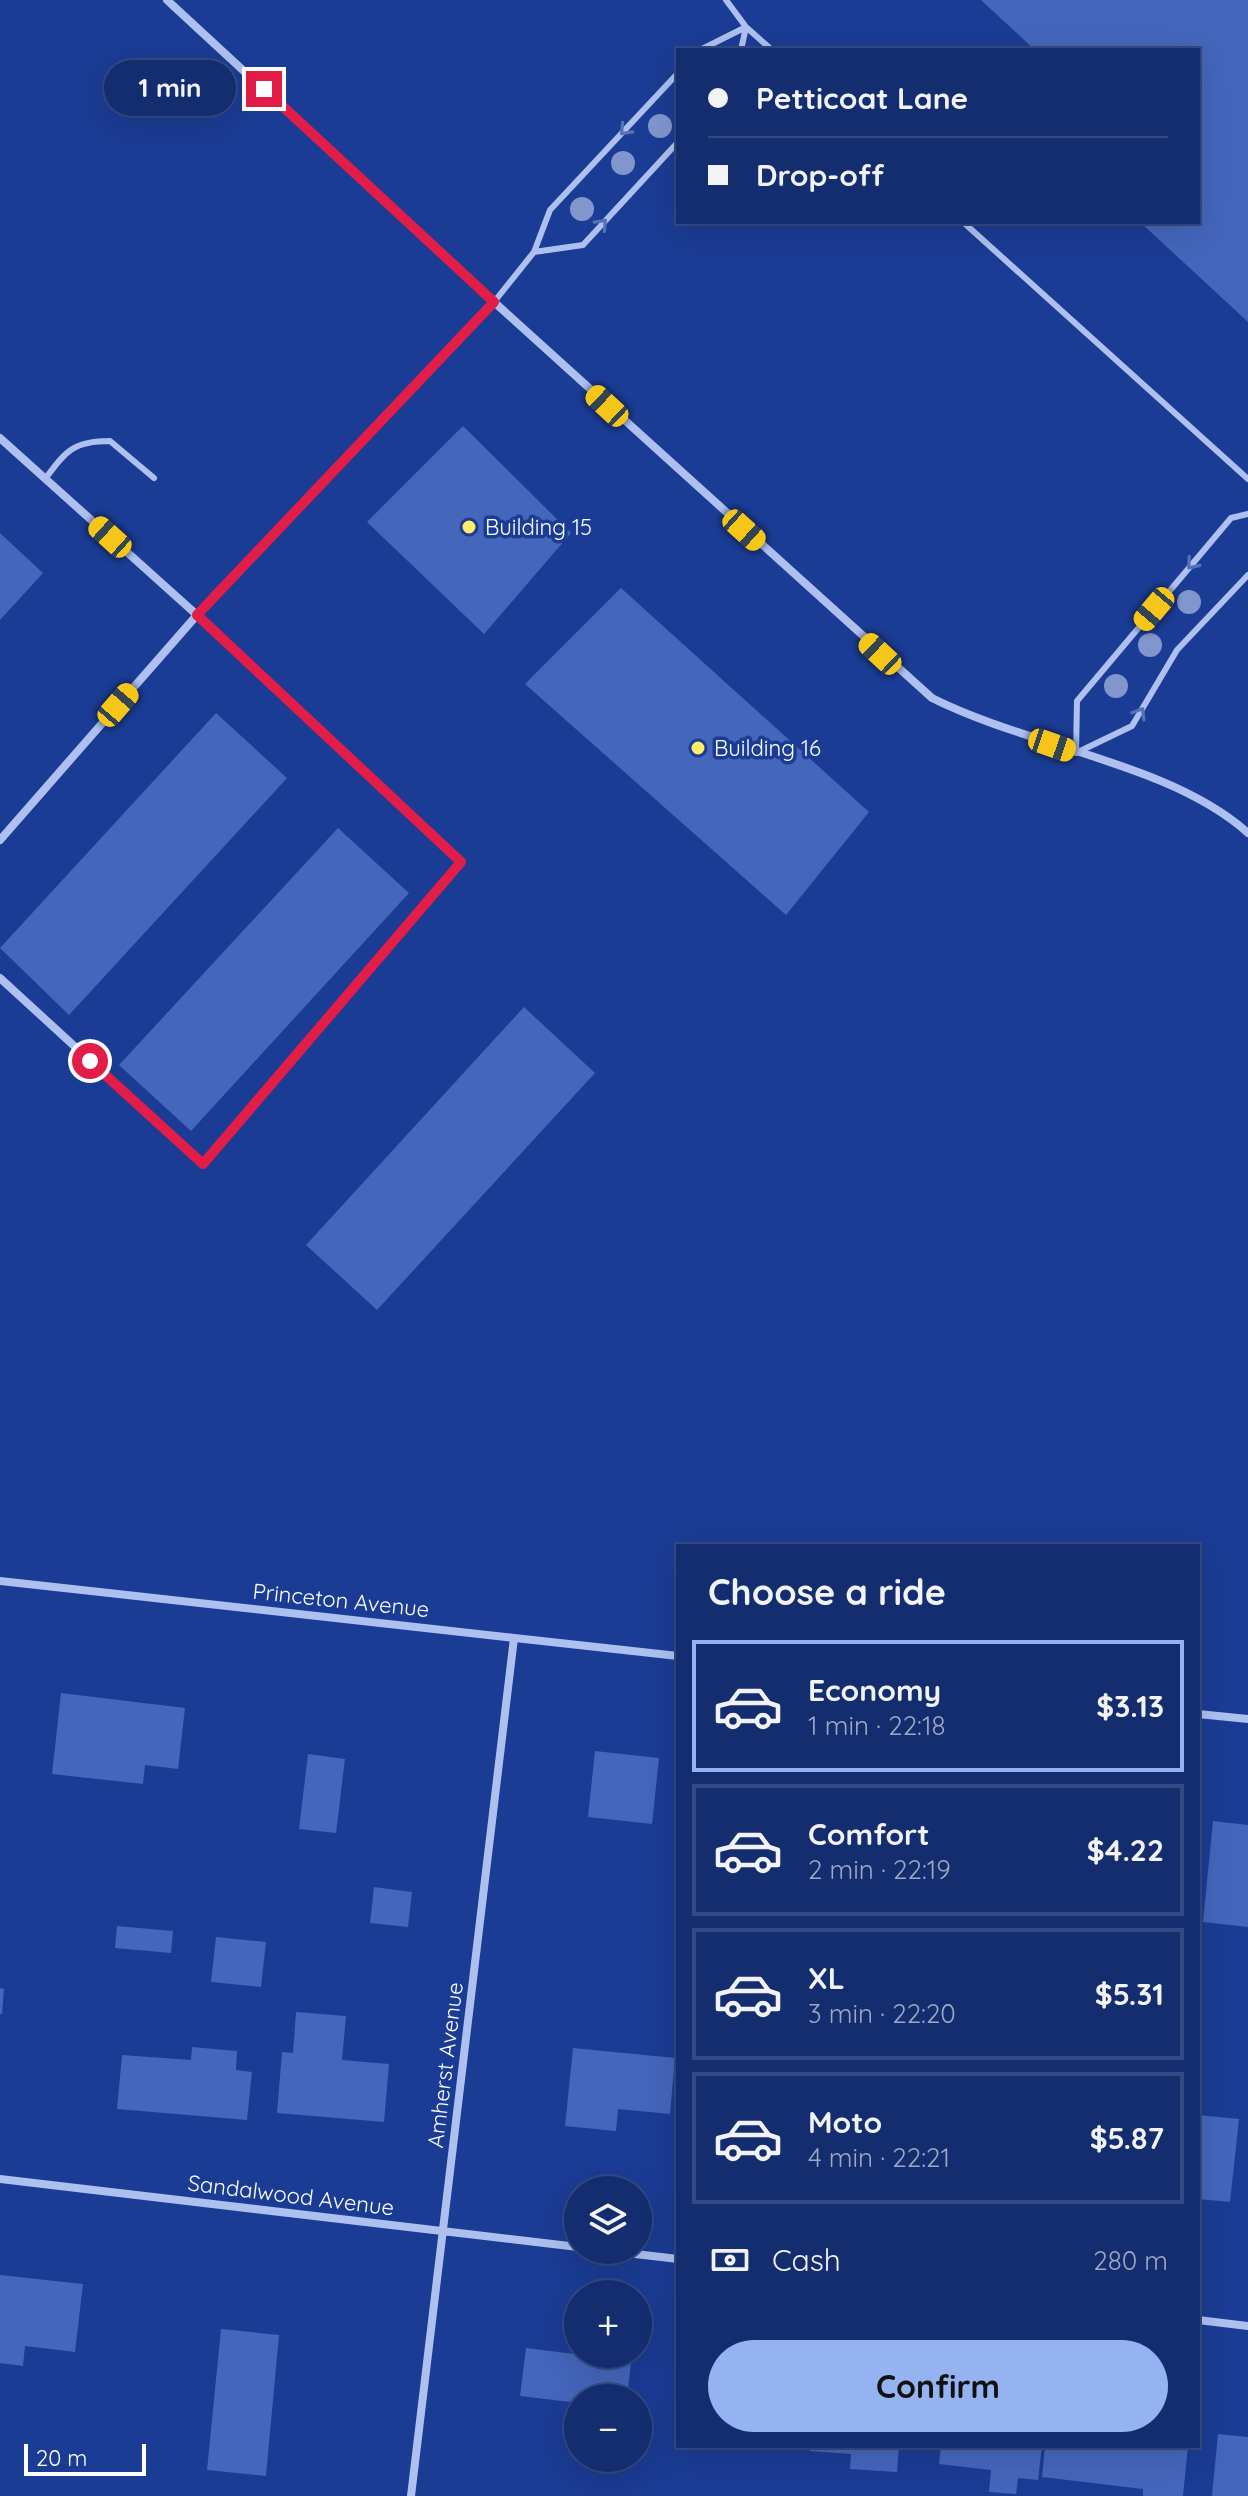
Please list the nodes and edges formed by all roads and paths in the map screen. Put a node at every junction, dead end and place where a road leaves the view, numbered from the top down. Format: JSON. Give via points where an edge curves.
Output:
{"nodes":[{"id":1,"x":167,"y":0,"type":"edge"},
{"id":2,"x":726,"y":0,"type":"edge"},
{"id":3,"x":746,"y":27,"type":"junction"},
{"id":4,"x":704,"y":48,"type":"edge"},
{"id":5,"x":741,"y":48,"type":"edge"},
{"id":6,"x":770,"y":48,"type":"edge"},
{"id":7,"x":676,"y":75,"type":"edge"},
{"id":8,"x":676,"y":144,"type":"edge"},
{"id":9,"x":965,"y":224,"type":"edge"},
{"id":10,"x":534,"y":252,"type":"junction"},
{"id":11,"x":494,"y":302,"type":"junction"},
{"id":12,"x":0,"y":438,"type":"edge"},
{"id":13,"x":154,"y":478,"type":"dead end"},
{"id":14,"x":45,"y":479,"type":"junction"},
{"id":15,"x":1248,"y":479,"type":"edge"},
{"id":16,"x":1248,"y":514,"type":"edge"},
{"id":17,"x":1248,"y":575,"type":"edge"},
{"id":18,"x":197,"y":615,"type":"junction"},
{"id":19,"x":1076,"y":753,"type":"junction"},
{"id":20,"x":1248,"y":833,"type":"edge"},
{"id":21,"x":0,"y":840,"type":"edge"},
{"id":22,"x":0,"y":978,"type":"edge"},
{"id":23,"x":0,"y":1581,"type":"edge"},
{"id":24,"x":514,"y":1638,"type":"junction"},
{"id":25,"x":676,"y":1656,"type":"edge"},
{"id":26,"x":1200,"y":1714,"type":"edge"},
{"id":27,"x":1248,"y":1719,"type":"edge"},
{"id":28,"x":0,"y":2179,"type":"edge"},
{"id":29,"x":443,"y":2231,"type":"junction"},
{"id":30,"x":564,"y":2245,"type":"edge"},
{"id":31,"x":652,"y":2256,"type":"edge"},
{"id":32,"x":676,"y":2259,"type":"edge"},
{"id":33,"x":1200,"y":2320,"type":"edge"},
{"id":34,"x":1248,"y":2326,"type":"edge"},
{"id":35,"x":411,"y":2496,"type":"edge"}],
"edges":[{"from":1,"to":11,"type":"street"},
{"from":2,"to":3,"type":"lane"},
{"from":3,"to":4,"type":"lane"},
{"from":3,"to":5,"type":"lane"},
{"from":3,"to":6,"type":"lane"},
{"from":7,"to":10,"type":"lane","one_way":true,"via":[[550,210]]},
{"from":10,"to":8,"type":"lane","one_way":true,"via":[[583,245]]},
{"from":9,"to":15,"type":"lane"},
{"from":10,"to":11,"type":"lane"},
{"from":11,"to":18,"type":"street"},
{"from":11,"to":19,"type":"street","via":[[932,698],[980,721]]},
{"from":12,"to":14,"type":"street"},
{"from":13,"to":14,"type":"lane","via":[[110,441],[87,441],[66,451]]},
{"from":14,"to":18,"type":"street"},
{"from":16,"to":19,"type":"lane","one_way":true,"via":[[1231,518],[1077,701]]},
{"from":19,"to":17,"type":"lane","one_way":true,"via":[[1132,726],[1177,650]]},
{"from":18,"to":21,"type":"street"},
{"from":18,"to":22,"type":"street","via":[[461,862],[203,1164]]},
{"from":19,"to":20,"type":"street","via":[[1191,794]]},
{"from":23,"to":24,"type":"street","name":"Princeton Avenue"},
{"from":24,"to":25,"type":"street","name":"Princeton Avenue"},
{"from":24,"to":29,"type":"street","name":"Amherst Avenue"},
{"from":26,"to":27,"type":"street"},
{"from":28,"to":29,"type":"street","name":"Sandalwood Avenue"},
{"from":29,"to":30,"type":"street","name":"Sandalwood Avenue"},
{"from":29,"to":35,"type":"street","name":"Amherst Avenue"},
{"from":31,"to":32,"type":"street"},
{"from":33,"to":34,"type":"street"}]}
